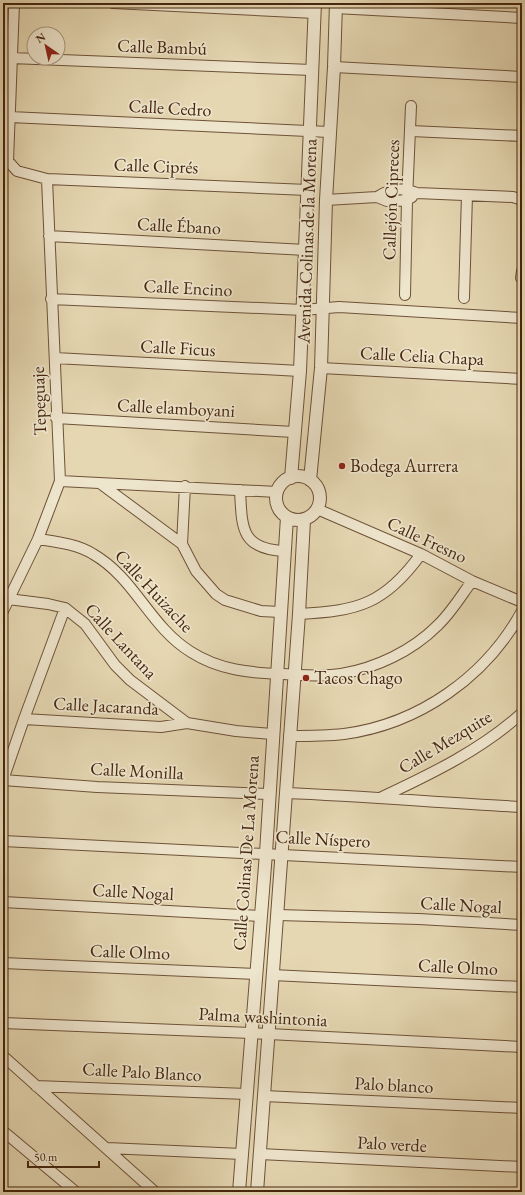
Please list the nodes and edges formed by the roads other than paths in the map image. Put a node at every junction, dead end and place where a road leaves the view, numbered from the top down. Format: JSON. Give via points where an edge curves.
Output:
{"nodes":[{"id":1,"x":14,"y":3,"type":"edge"},
{"id":2,"x":113,"y":3,"type":"edge"},
{"id":3,"x":335,"y":5,"type":"edge"},
{"id":4,"x":315,"y":8,"type":"edge"},
{"id":5,"x":522,"y":18,"type":"edge"},
{"id":6,"x":11,"y":58,"type":"junction"},
{"id":7,"x":334,"y":67,"type":"junction"},
{"id":8,"x":312,"y":70,"type":"junction"},
{"id":9,"x":522,"y":77,"type":"edge"},
{"id":10,"x":7,"y":78,"type":"edge"},
{"id":11,"x":412,"y":106,"type":"dead end"},
{"id":12,"x":10,"y":117,"type":"junction"},
{"id":13,"x":310,"y":131,"type":"junction"},
{"id":14,"x":411,"y":131,"type":"junction"},
{"id":15,"x":329,"y":132,"type":"junction"},
{"id":16,"x":522,"y":136,"type":"edge"},
{"id":17,"x":47,"y":179,"type":"junction"},
{"id":18,"x":407,"y":189,"type":"junction"},
{"id":19,"x":308,"y":190,"type":"junction"},
{"id":20,"x":417,"y":194,"type":"junction"},
{"id":21,"x":467,"y":195,"type":"junction"},
{"id":22,"x":377,"y":197,"type":"junction"},
{"id":23,"x":326,"y":200,"type":"junction"},
{"id":24,"x":407,"y":200,"type":"junction"},
{"id":25,"x":522,"y":200,"type":"edge"},
{"id":26,"x":49,"y":236,"type":"junction"},
{"id":27,"x":306,"y":250,"type":"junction"},
{"id":28,"x":405,"y":296,"type":"dead end"},
{"id":29,"x":464,"y":298,"type":"dead end"},
{"id":30,"x":51,"y":299,"type":"junction"},
{"id":31,"x":322,"y":309,"type":"junction"},
{"id":32,"x":303,"y":310,"type":"junction"},
{"id":33,"x":522,"y":318,"type":"edge"},
{"id":34,"x":55,"y":358,"type":"junction"},
{"id":35,"x":321,"y":368,"type":"junction"},
{"id":36,"x":300,"y":371,"type":"junction"},
{"id":37,"x":522,"y":379,"type":"edge"},
{"id":38,"x":56,"y":418,"type":"junction"},
{"id":39,"x":294,"y":432,"type":"junction"},
{"id":40,"x":291,"y":478,"type":"junction"},
{"id":41,"x":310,"y":480,"type":"junction"},
{"id":42,"x":60,"y":481,"type":"junction"},
{"id":43,"x":102,"y":484,"type":"junction"},
{"id":44,"x":185,"y":486,"type":"junction"},
{"id":45,"x":240,"y":490,"type":"junction"},
{"id":46,"x":277,"y":492,"type":"junction"},
{"id":47,"x":317,"y":509,"type":"junction"},
{"id":48,"x":287,"y":517,"type":"junction"},
{"id":49,"x":304,"y":520,"type":"junction"},
{"id":50,"x":38,"y":539,"type":"junction"},
{"id":51,"x":182,"y":544,"type":"junction"},
{"id":52,"x":285,"y":551,"type":"junction"},
{"id":53,"x":421,"y":554,"type":"junction"},
{"id":54,"x":472,"y":581,"type":"junction"},
{"id":55,"x":8,"y":599,"type":"junction"},
{"id":56,"x":522,"y":602,"type":"edge"},
{"id":57,"x":65,"y":608,"type":"junction"},
{"id":58,"x":3,"y":611,"type":"edge"},
{"id":59,"x":522,"y":611,"type":"edge"},
{"id":60,"x":280,"y":612,"type":"junction"},
{"id":61,"x":299,"y":614,"type":"junction"},
{"id":62,"x":277,"y":674,"type":"junction"},
{"id":63,"x":293,"y":674,"type":"junction"},
{"id":64,"x":522,"y":713,"type":"edge"},
{"id":65,"x":24,"y":719,"type":"junction"},
{"id":66,"x":187,"y":723,"type":"junction"},
{"id":67,"x":272,"y":734,"type":"junction"},
{"id":68,"x":289,"y":736,"type":"junction"},
{"id":69,"x":3,"y":780,"type":"edge"},
{"id":70,"x":286,"y":793,"type":"junction"},
{"id":71,"x":269,"y":794,"type":"junction"},
{"id":72,"x":382,"y":797,"type":"junction"},
{"id":73,"x":522,"y":807,"type":"edge"},
{"id":74,"x":3,"y":841,"type":"edge"},
{"id":75,"x":266,"y":853,"type":"junction"},
{"id":76,"x":282,"y":854,"type":"junction"},
{"id":77,"x":522,"y":867,"type":"edge"},
{"id":78,"x":3,"y":902,"type":"edge"},
{"id":79,"x":278,"y":915,"type":"junction"},
{"id":80,"x":261,"y":916,"type":"junction"},
{"id":81,"x":522,"y":925,"type":"edge"},
{"id":82,"x":3,"y":964,"type":"edge"},
{"id":83,"x":256,"y":974,"type":"junction"},
{"id":84,"x":272,"y":975,"type":"junction"},
{"id":85,"x":522,"y":987,"type":"edge"},
{"id":86,"x":3,"y":1023,"type":"edge"},
{"id":87,"x":252,"y":1033,"type":"junction"},
{"id":88,"x":268,"y":1034,"type":"junction"},
{"id":89,"x":522,"y":1047,"type":"edge"},
{"id":90,"x":3,"y":1056,"type":"edge"},
{"id":91,"x":36,"y":1086,"type":"junction"},
{"id":92,"x":247,"y":1094,"type":"junction"},
{"id":93,"x":264,"y":1096,"type":"junction"},
{"id":94,"x":522,"y":1108,"type":"edge"},
{"id":95,"x":3,"y":1131,"type":"edge"},
{"id":96,"x":107,"y":1148,"type":"junction"},
{"id":97,"x":242,"y":1154,"type":"junction"},
{"id":98,"x":260,"y":1154,"type":"junction"},
{"id":99,"x":522,"y":1167,"type":"edge"},
{"id":100,"x":76,"y":1192,"type":"edge"},
{"id":101,"x":154,"y":1192,"type":"edge"},
{"id":102,"x":239,"y":1192,"type":"edge"},
{"id":103,"x":257,"y":1192,"type":"edge"}],
"edges":[{"from":1,"to":6,"type":"street"},
{"from":2,"to":4,"type":"street"},
{"from":3,"to":5,"type":"street"},
{"from":3,"to":7,"type":"street","name":"Avenida Colinas de la Morena"},
{"from":4,"to":8,"type":"street","name":"Avenida Colinas de la Morena"},
{"from":6,"to":8,"type":"street","name":"Calle Bambú"},
{"from":6,"to":10,"type":"street"},
{"from":7,"to":9,"type":"street"},
{"from":7,"to":15,"type":"street","name":"Avenida Colinas de la Morena"},
{"from":8,"to":13,"type":"street","name":"Avenida Colinas de la Morena"},
{"from":10,"to":12,"type":"street"},
{"from":11,"to":14,"type":"street","name":"Callejón Cipreces"},
{"from":12,"to":13,"type":"street","name":"Calle Cedro"},
{"from":12,"to":17,"type":"street","name":"Calle Ciprés","via":[[8,161],[17,171]]},
{"from":13,"to":15,"type":"street","name":"Calle Cedro"},
{"from":13,"to":19,"type":"street","name":"Avenida Colinas de la Morena"},
{"from":14,"to":16,"type":"street"},
{"from":14,"to":18,"type":"street","name":"Callejón Cipreces"},
{"from":15,"to":23,"type":"street","name":"Avenida Colinas de la Morena"},
{"from":17,"to":19,"type":"street","name":"Calle Ciprés"},
{"from":17,"to":26,"type":"street","name":"Tepeguaje"},
{"from":18,"to":20,"type":"street"},
{"from":18,"to":22,"type":"street","via":[[386,191]]},
{"from":18,"to":24,"type":"street","name":"Callejón Cipreces"},
{"from":19,"to":27,"type":"street","name":"Avenida Colinas de la Morena"},
{"from":20,"to":21,"type":"street"},
{"from":20,"to":24,"type":"street"},
{"from":21,"to":25,"type":"street","via":[[512,197]]},
{"from":21,"to":29,"type":"street"},
{"from":22,"to":23,"type":"street"},
{"from":22,"to":24,"type":"street","via":[[387,201]]},
{"from":23,"to":31,"type":"street","name":"Avenida Colinas de la Morena"},
{"from":24,"to":28,"type":"street","name":"Callejón Cipreces"},
{"from":26,"to":27,"type":"street","name":"Calle Ébano"},
{"from":26,"to":30,"type":"street","name":"Tepeguaje"},
{"from":27,"to":32,"type":"street","name":"Avenida Colinas de la Morena"},
{"from":30,"to":32,"type":"street","name":"Calle Encino"},
{"from":30,"to":34,"type":"street","name":"Tepeguaje"},
{"from":31,"to":32,"type":"street","name":"Calle Encino"},
{"from":31,"to":33,"type":"street","name":"Calle Encino","via":[[338,307]]},
{"from":31,"to":35,"type":"street","name":"Avenida Colinas de la Morena"},
{"from":32,"to":36,"type":"street","name":"Avenida Colinas de la Morena"},
{"from":34,"to":36,"type":"street","name":"Calle Ficus"},
{"from":34,"to":38,"type":"street","name":"Tepeguaje"},
{"from":35,"to":37,"type":"street","name":"Calle Celia Chapa"},
{"from":35,"to":41,"type":"street","name":"Avenida Colinas de la Morena"},
{"from":36,"to":39,"type":"street","name":"Avenida Colinas de la Morena"},
{"from":38,"to":39,"type":"street","name":"Calle elamboyani"},
{"from":38,"to":42,"type":"street","name":"Tepeguaje"},
{"from":39,"to":40,"type":"street","name":"Avenida Colinas de la Morena"},
{"from":40,"to":41,"type":"street","via":[[297,476]]},
{"from":40,"to":46,"type":"street","via":[[280,486]]},
{"from":41,"to":47,"type":"street","via":[[319,490],[320,503]]},
{"from":42,"to":43,"type":"street"},
{"from":42,"to":50,"type":"street","name":"Tepeguaje"},
{"from":43,"to":44,"type":"street"},
{"from":43,"to":51,"type":"street"},
{"from":44,"to":45,"type":"street"},
{"from":44,"to":51,"type":"street"},
{"from":45,"to":46,"type":"street"},
{"from":45,"to":52,"type":"street","via":[[242,522],[250,540],[269,550]]},
{"from":46,"to":48,"type":"street","via":[[279,509]]},
{"from":47,"to":49,"type":"street"},
{"from":47,"to":53,"type":"street","name":"Calle Fresno"},
{"from":48,"to":49,"type":"street"},
{"from":48,"to":52,"type":"street","name":"Calle Colinas De La Morena"},
{"from":49,"to":61,"type":"street","name":"Calle Colinas De La Morena"},
{"from":50,"to":55,"type":"street","name":"Tepeguaje"},
{"from":50,"to":62,"type":"street","name":"Calle Huizache","via":[[74,545],[93,553],[111,566],[157,622],[190,652],[235,671]]},
{"from":51,"to":60,"type":"street","via":[[196,570],[224,600],[262,611]]},
{"from":52,"to":60,"type":"street","name":"Calle Colinas De La Morena"},
{"from":53,"to":54,"type":"street","name":"Calle Fresno"},
{"from":53,"to":61,"type":"street","via":[[400,580],[367,603],[337,612]]},
{"from":54,"to":56,"type":"street","name":"Calle Fresno"},
{"from":54,"to":63,"type":"street","name":"Calle Huizache","via":[[437,627],[399,653],[379,663],[340,674]]},
{"from":55,"to":57,"type":"street","name":"Calle Lantana"},
{"from":55,"to":58,"type":"street","name":"Tepeguaje"},
{"from":57,"to":65,"type":"street"},
{"from":57,"to":66,"type":"street","name":"Calle Lantana","via":[[85,624],[115,665],[130,680]]},
{"from":59,"to":68,"type":"street","via":[[491,657],[450,692],[424,708],[385,724],[345,734]]},
{"from":60,"to":62,"type":"street","name":"Calle Colinas De La Morena"},
{"from":61,"to":63,"type":"street","name":"Calle Colinas De La Morena"},
{"from":62,"to":63,"type":"street","name":"Calle Huizache"},
{"from":62,"to":67,"type":"street","name":"Calle Colinas De La Morena"},
{"from":63,"to":68,"type":"street","name":"Calle Colinas De La Morena"},
{"from":64,"to":72,"type":"street","name":"Calle Mezquite","via":[[476,748]]},
{"from":65,"to":66,"type":"street","name":"Calle Jacaranda","via":[[161,727]]},
{"from":65,"to":69,"type":"street"},
{"from":66,"to":67,"type":"street","name":"Calle Lantana"},
{"from":67,"to":71,"type":"street","name":"Calle Colinas De La Morena"},
{"from":68,"to":70,"type":"street","name":"Calle Colinas De La Morena"},
{"from":69,"to":71,"type":"street","name":"Calle Monilla","via":[[97,787]]},
{"from":70,"to":72,"type":"street"},
{"from":70,"to":76,"type":"street","name":"Calle Colinas De La Morena"},
{"from":71,"to":75,"type":"street","name":"Calle Colinas De La Morena"},
{"from":72,"to":73,"type":"street"},
{"from":74,"to":75,"type":"street","name":"Calle Níspero"},
{"from":75,"to":76,"type":"street","name":"Calle Níspero"},
{"from":75,"to":80,"type":"street","name":"Calle Colinas De La Morena"},
{"from":76,"to":77,"type":"street","name":"Calle Níspero"},
{"from":76,"to":79,"type":"street","name":"Calle Colinas De La Morena"},
{"from":78,"to":80,"type":"street","name":"Calle Nogal"},
{"from":79,"to":81,"type":"street","name":"Calle Nogal"},
{"from":79,"to":84,"type":"street","name":"Calle Colinas De La Morena"},
{"from":80,"to":83,"type":"street","name":"Calle Colinas De La Morena"},
{"from":82,"to":83,"type":"street","name":"Calle Olmo"},
{"from":83,"to":87,"type":"street","name":"Calle Colinas De La Morena"},
{"from":84,"to":85,"type":"street","name":"Calle Olmo"},
{"from":84,"to":88,"type":"street","name":"Calle Colinas De La Morena"},
{"from":86,"to":87,"type":"street","name":"Palma washintonia"},
{"from":87,"to":88,"type":"street","name":"Palma washintonia"},
{"from":87,"to":92,"type":"street","name":"Calle Colinas De La Morena"},
{"from":88,"to":89,"type":"street","name":"Palma washintonia"},
{"from":88,"to":93,"type":"street","name":"Calle Colinas De La Morena"},
{"from":90,"to":91,"type":"street"},
{"from":91,"to":92,"type":"street","name":"Calle Palo Blanco"},
{"from":91,"to":96,"type":"street"},
{"from":92,"to":97,"type":"street","name":"Calle Colinas De La Morena"},
{"from":93,"to":94,"type":"street","name":"Palo blanco"},
{"from":93,"to":98,"type":"street","name":"Calle Colinas De La Morena"},
{"from":95,"to":100,"type":"street"},
{"from":96,"to":97,"type":"street"},
{"from":96,"to":101,"type":"street"},
{"from":97,"to":102,"type":"street","name":"Calle Colinas De La Morena"},
{"from":98,"to":99,"type":"street","name":"Palo verde"},
{"from":98,"to":103,"type":"street","name":"Calle Colinas De La Morena"}]}
